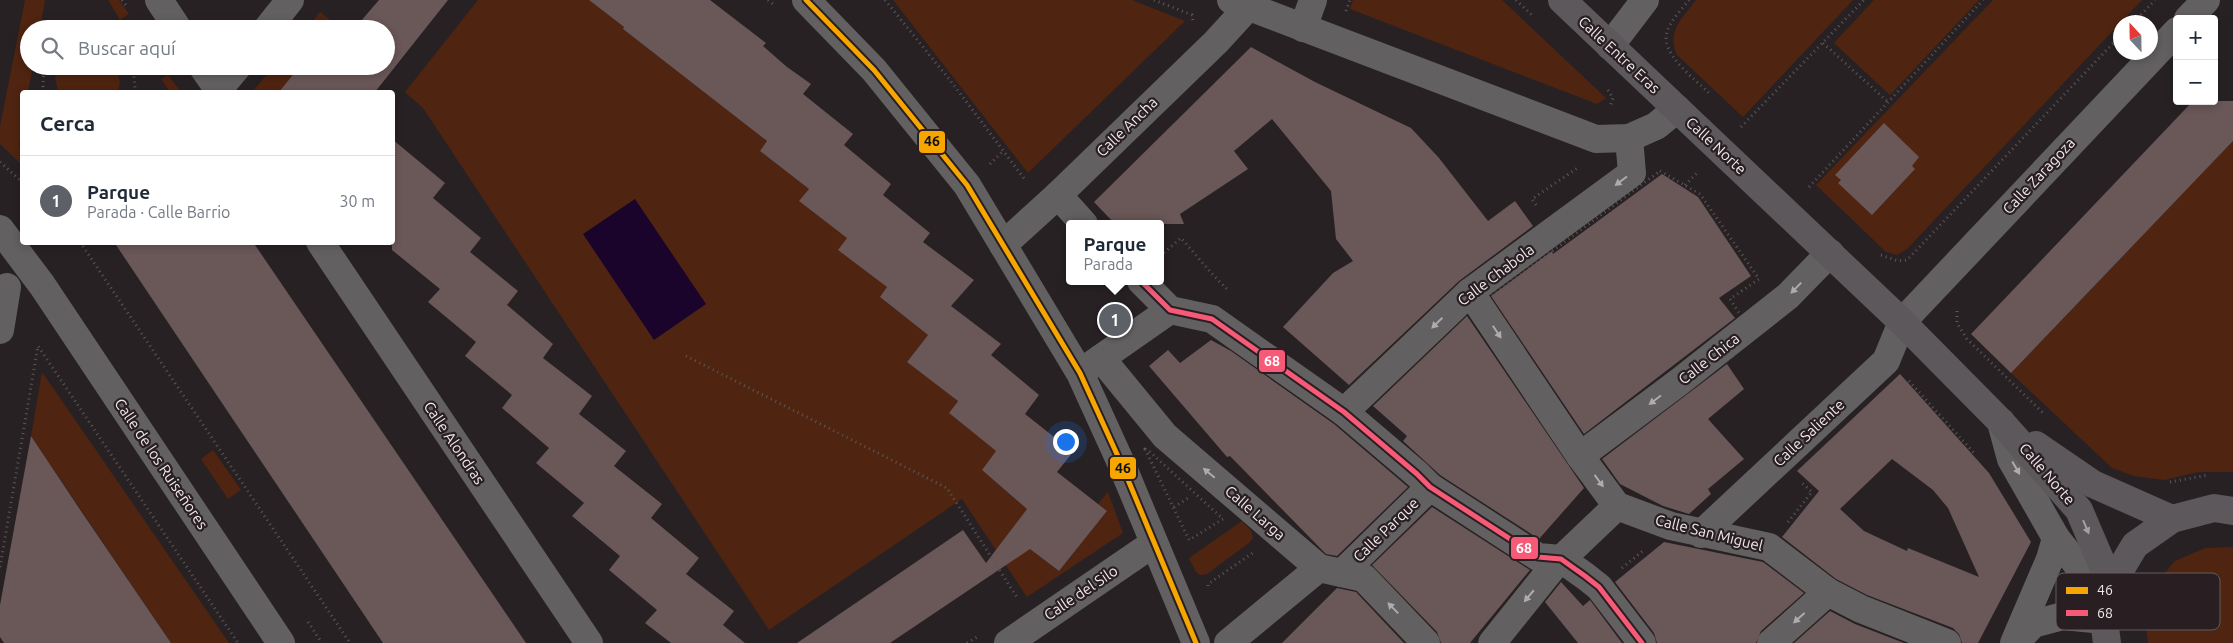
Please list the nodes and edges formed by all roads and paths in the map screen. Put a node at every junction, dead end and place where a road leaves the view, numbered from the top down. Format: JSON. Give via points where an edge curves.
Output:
{"nodes":[{"id":1,"x":159,"y":0,"type":"edge"},
{"id":2,"x":290,"y":0,"type":"edge"},
{"id":3,"x":768,"y":0,"type":"edge"},
{"id":4,"x":806,"y":0,"type":"edge"},
{"id":5,"x":885,"y":0,"type":"edge"},
{"id":6,"x":1313,"y":0,"type":"edge"},
{"id":7,"x":1350,"y":0,"type":"edge"},
{"id":8,"x":1516,"y":0,"type":"edge"},
{"id":9,"x":1562,"y":0,"type":"edge"},
{"id":10,"x":1645,"y":0,"type":"edge"},
{"id":11,"x":1864,"y":0,"type":"edge"},
{"id":12,"x":1983,"y":0,"type":"edge"},
{"id":13,"x":2155,"y":0,"type":"edge"},
{"id":14,"x":2206,"y":0,"type":"edge"},
{"id":15,"x":1686,"y":1,"type":"edge"},
{"id":16,"x":1240,"y":3,"type":"edge"},
{"id":17,"x":782,"y":12,"type":"dead end"},
{"id":18,"x":1355,"y":15,"type":"dead end"},
{"id":19,"x":2141,"y":15,"type":"edge"},
{"id":20,"x":2192,"y":15,"type":"edge"},
{"id":21,"x":172,"y":20,"type":"edge"},
{"id":22,"x":274,"y":20,"type":"edge"},
{"id":23,"x":1538,"y":21,"type":"dead end"},
{"id":24,"x":1303,"y":28,"type":"junction"},
{"id":25,"x":2173,"y":35,"type":"edge"},
{"id":26,"x":2113,"y":43,"type":"edge"},
{"id":27,"x":1823,"y":44,"type":"junction"},
{"id":28,"x":1610,"y":46,"type":"junction"},
{"id":29,"x":44,"y":75,"type":"edge"},
{"id":30,"x":133,"y":75,"type":"edge"},
{"id":31,"x":208,"y":75,"type":"edge"},
{"id":32,"x":231,"y":75,"type":"edge"},
{"id":33,"x":1604,"y":87,"type":"dead end"},
{"id":34,"x":44,"y":90,"type":"edge"},
{"id":35,"x":134,"y":90,"type":"edge"},
{"id":36,"x":218,"y":90,"type":"edge"},
{"id":37,"x":220,"y":90,"type":"edge"},
{"id":38,"x":1714,"y":97,"type":"dead end"},
{"id":39,"x":1888,"y":102,"type":"junction"},
{"id":40,"x":1605,"y":109,"type":"dead end"},
{"id":41,"x":1677,"y":109,"type":"junction"},
{"id":42,"x":1736,"y":118,"type":"dead end"},
{"id":43,"x":1743,"y":125,"type":"junction"},
{"id":44,"x":1749,"y":131,"type":"dead end"},
{"id":45,"x":1629,"y":138,"type":"junction"},
{"id":46,"x":1720,"y":148,"type":"junction"},
{"id":47,"x":0,"y":162,"type":"edge"},
{"id":48,"x":1581,"y":166,"type":"dead end"},
{"id":49,"x":20,"y":180,"type":"edge"},
{"id":50,"x":1802,"y":181,"type":"dead end"},
{"id":51,"x":1028,"y":184,"type":"dead end"},
{"id":52,"x":1685,"y":185,"type":"junction"},
{"id":53,"x":1809,"y":187,"type":"junction"},
{"id":54,"x":1816,"y":194,"type":"dead end"},
{"id":55,"x":1058,"y":195,"type":"junction"},
{"id":56,"x":1537,"y":206,"type":"dead end"},
{"id":57,"x":1080,"y":220,"type":"edge"},
{"id":58,"x":0,"y":229,"type":"edge"},
{"id":59,"x":82,"y":245,"type":"edge"},
{"id":60,"x":322,"y":245,"type":"edge"},
{"id":61,"x":1003,"y":245,"type":"junction"},
{"id":62,"x":1830,"y":252,"type":"junction"},
{"id":63,"x":1164,"y":253,"type":"edge"},
{"id":64,"x":1879,"y":254,"type":"dead end"},
{"id":65,"x":1145,"y":285,"type":"edge"},
{"id":66,"x":42,"y":286,"type":"junction"},
{"id":67,"x":4,"y":288,"type":"edge"},
{"id":68,"x":1470,"y":292,"type":"junction"},
{"id":69,"x":1235,"y":296,"type":"dead end"},
{"id":70,"x":1956,"y":303,"type":"dead end"},
{"id":71,"x":1170,"y":310,"type":"junction"},
{"id":72,"x":1902,"y":322,"type":"junction"},
{"id":73,"x":0,"y":330,"type":"edge"},
{"id":74,"x":686,"y":356,"type":"dead end"},
{"id":75,"x":1090,"y":365,"type":"junction"},
{"id":76,"x":1906,"y":377,"type":"dead end"},
{"id":77,"x":1344,"y":412,"type":"junction"},
{"id":78,"x":2045,"y":415,"type":"dead end"},
{"id":79,"x":2001,"y":422,"type":"junction"},
{"id":80,"x":1580,"y":456,"type":"junction"},
{"id":81,"x":1976,"y":456,"type":"dead end"},
{"id":82,"x":2217,"y":476,"type":"dead end"},
{"id":83,"x":1798,"y":479,"type":"dead end"},
{"id":84,"x":2166,"y":483,"type":"dead end"},
{"id":85,"x":1430,"y":487,"type":"junction"},
{"id":86,"x":1196,"y":494,"type":"junction"},
{"id":87,"x":1617,"y":506,"type":"junction"},
{"id":88,"x":1173,"y":507,"type":"junction"},
{"id":89,"x":2233,"y":511,"type":"edge"},
{"id":90,"x":2172,"y":519,"type":"junction"},
{"id":91,"x":1785,"y":526,"type":"dead end"},
{"id":92,"x":1277,"y":532,"type":"junction"},
{"id":93,"x":1701,"y":534,"type":"junction"},
{"id":94,"x":1154,"y":543,"type":"junction"},
{"id":95,"x":2053,"y":548,"type":"junction"},
{"id":96,"x":1646,"y":549,"type":"dead end"},
{"id":97,"x":1561,"y":559,"type":"junction"},
{"id":98,"x":0,"y":567,"type":"edge"},
{"id":99,"x":1330,"y":570,"type":"junction"},
{"id":100,"x":1618,"y":571,"type":"dead end"},
{"id":101,"x":2082,"y":573,"type":"edge"},
{"id":102,"x":2096,"y":573,"type":"edge"},
{"id":103,"x":2124,"y":573,"type":"edge"},
{"id":104,"x":1828,"y":592,"type":"junction"},
{"id":105,"x":1180,"y":606,"type":"junction"},
{"id":106,"x":2056,"y":618,"type":"edge"},
{"id":107,"x":1035,"y":624,"type":"junction"},
{"id":108,"x":983,"y":632,"type":"dead end"},
{"id":109,"x":238,"y":643,"type":"edge"},
{"id":110,"x":281,"y":643,"type":"edge"},
{"id":111,"x":350,"y":643,"type":"edge"},
{"id":112,"x":589,"y":643,"type":"edge"},
{"id":113,"x":967,"y":643,"type":"edge"},
{"id":114,"x":1008,"y":643,"type":"edge"},
{"id":115,"x":1196,"y":643,"type":"edge"},
{"id":116,"x":1228,"y":643,"type":"edge"},
{"id":117,"x":1426,"y":643,"type":"edge"},
{"id":118,"x":1492,"y":643,"type":"edge"},
{"id":119,"x":1642,"y":643,"type":"edge"},
{"id":120,"x":1771,"y":643,"type":"edge"},
{"id":121,"x":1947,"y":643,"type":"edge"},
{"id":122,"x":2014,"y":643,"type":"edge"}],
"edges":[{"from":1,"to":21,"type":"street"},
{"from":2,"to":22,"type":"street"},
{"from":3,"to":17,"type":"path"},
{"from":4,"to":61,"type":"street","via":[[881,78],[967,185]]},
{"from":5,"to":51,"type":"path"},
{"from":6,"to":24,"type":"street"},
{"from":7,"to":18,"type":"path","via":[[1346,11]]},
{"from":8,"to":23,"type":"path"},
{"from":9,"to":28,"type":"street","name":"Calle Entre Eras"},
{"from":10,"to":28,"type":"street"},
{"from":11,"to":27,"type":"path"},
{"from":12,"to":39,"type":"path"},
{"from":13,"to":19,"type":"path"},
{"from":14,"to":20,"type":"street"},
{"from":15,"to":38,"type":"path","via":[[1667,32],[1666,46]]},
{"from":16,"to":24,"type":"street","name":"Calle Norte"},
{"from":16,"to":55,"type":"street","name":"Calle Ancha","via":[[1216,42]]},
{"from":24,"to":45,"type":"street","name":"Calle Norte","via":[[1596,139]]},
{"from":25,"to":72,"type":"street","name":"Calle Zaragoza"},
{"from":26,"to":64,"type":"path","via":[[1907,260],[1898,261]]},
{"from":27,"to":39,"type":"path"},
{"from":27,"to":43,"type":"path"},
{"from":28,"to":41,"type":"street","name":"Calle Entre Eras"},
{"from":29,"to":34,"type":"path"},
{"from":30,"to":35,"type":"path"},
{"from":31,"to":36,"type":"street"},
{"from":32,"to":37,"type":"street"},
{"from":33,"to":40,"type":"path","via":[[1613,98],[1610,107]]},
{"from":39,"to":53,"type":"path"},
{"from":41,"to":45,"type":"street","name":"Calle Norte","via":[[1656,126]]},
{"from":41,"to":46,"type":"street","name":"Calle Norte"},
{"from":42,"to":43,"type":"path"},
{"from":43,"to":44,"type":"path"},
{"from":43,"to":46,"type":"path"},
{"from":45,"to":68,"type":"street","name":"Calle Chabola","one_way":true,"via":[[1632,173]]},
{"from":46,"to":52,"type":"path"},
{"from":46,"to":62,"type":"street","name":"Calle Norte"},
{"from":47,"to":49,"type":"path"},
{"from":48,"to":56,"type":"path","via":[[1532,200]]},
{"from":50,"to":53,"type":"path"},
{"from":52,"to":52,"type":"path","via":[[1700,194],[1759,279],[1730,299],[1743,319],[1586,445],[1489,298],[1660,171]]},
{"from":53,"to":54,"type":"path"},
{"from":55,"to":57,"type":"street"},
{"from":55,"to":61,"type":"street","name":"Calle Ancha"},
{"from":58,"to":66,"type":"street","name":"Calle de los Ruiseñores"},
{"from":59,"to":111,"type":"path"},
{"from":60,"to":112,"type":"street","name":"Calle Alondras"},
{"from":61,"to":75,"type":"street"},
{"from":62,"to":72,"type":"street","name":"Calle Norte"},
{"from":62,"to":80,"type":"street","name":"Calle Chica","one_way":true,"via":[[1784,300]]},
{"from":63,"to":69,"type":"path","via":[[1181,238]]},
{"from":65,"to":71,"type":"street"},
{"from":66,"to":67,"type":"street"},
{"from":66,"to":110,"type":"street","name":"Calle de los Ruiseñores"},
{"from":67,"to":73,"type":"street"},
{"from":68,"to":77,"type":"street","name":"Calle Chabola","one_way":true},
{"from":68,"to":80,"type":"street","one_way":true},
{"from":70,"to":78,"type":"path","via":[[1957,323],[1967,339]]},
{"from":71,"to":75,"type":"street"},
{"from":71,"to":77,"type":"street","via":[[1212,319]]},
{"from":72,"to":79,"type":"street","name":"Calle Norte"},
{"from":72,"to":93,"type":"street","name":"Calle Saliente","via":[[1886,361]]},
{"from":74,"to":107,"type":"path","via":[[947,488]]},
{"from":92,"to":75,"type":"street","name":"Calle Larga","one_way":true,"via":[[1165,436]]},
{"from":75,"to":94,"type":"street","via":[[1120,463]]},
{"from":76,"to":81,"type":"path"},
{"from":77,"to":85,"type":"street"},
{"from":79,"to":90,"type":"street","name":"Calle Norte","via":[[2093,484]]},
{"from":79,"to":95,"type":"street","name":"Calle Norte","one_way":true,"via":[[2011,459]]},
{"from":79,"to":102,"type":"street","name":"Calle Norte","one_way":true,"via":[[2079,510]]},
{"from":80,"to":87,"type":"street","one_way":true},
{"from":82,"to":84,"type":"path","via":[[2201,475]]},
{"from":83,"to":91,"type":"path","via":[[1812,492]]},
{"from":85,"to":97,"type":"street","via":[[1538,557]]},
{"from":85,"to":99,"type":"street","name":"Calle Parque"},
{"from":86,"to":88,"type":"path"},
{"from":86,"to":88,"type":"path","via":[[1223,520],[1188,540]]},
{"from":86,"to":88,"type":"path","via":[[1145,448]]},
{"from":87,"to":93,"type":"street","name":"Calle San Miguel"},
{"from":87,"to":97,"type":"street"},
{"from":89,"to":90,"type":"street","via":[[2214,508]]},
{"from":90,"to":103,"type":"street","via":[[2135,545]]},
{"from":92,"to":99,"type":"street","name":"Calle Larga"},
{"from":92,"to":105,"type":"path","via":[[1263,546],[1208,584],[1209,593]]},
{"from":93,"to":104,"type":"street","name":"Calle San Miguel","via":[[1769,547]]},
{"from":94,"to":105,"type":"street"},
{"from":94,"to":107,"type":"street","name":"Calle del Silo"},
{"from":95,"to":101,"type":"street","name":"Calle Norte"},
{"from":95,"to":122,"type":"street"},
{"from":96,"to":100,"type":"path"},
{"from":97,"to":118,"type":"street","one_way":true},
{"from":97,"to":119,"type":"street","via":[[1599,587]]},
{"from":98,"to":109,"type":"path","via":[[38,346]]},
{"from":99,"to":116,"type":"street","name":"Calle Parque"},
{"from":117,"to":99,"type":"street","name":"Calle Larga","one_way":true,"via":[[1364,578]]},
{"from":104,"to":120,"type":"street","one_way":true},
{"from":104,"to":121,"type":"street","name":"Calle San Miguel","via":[[1861,609]]},
{"from":105,"to":115,"type":"street"},
{"from":106,"to":122,"type":"street","via":[[2033,624]]},
{"from":107,"to":114,"type":"street","name":"Calle del Silo"},
{"from":108,"to":113,"type":"path"}]}
